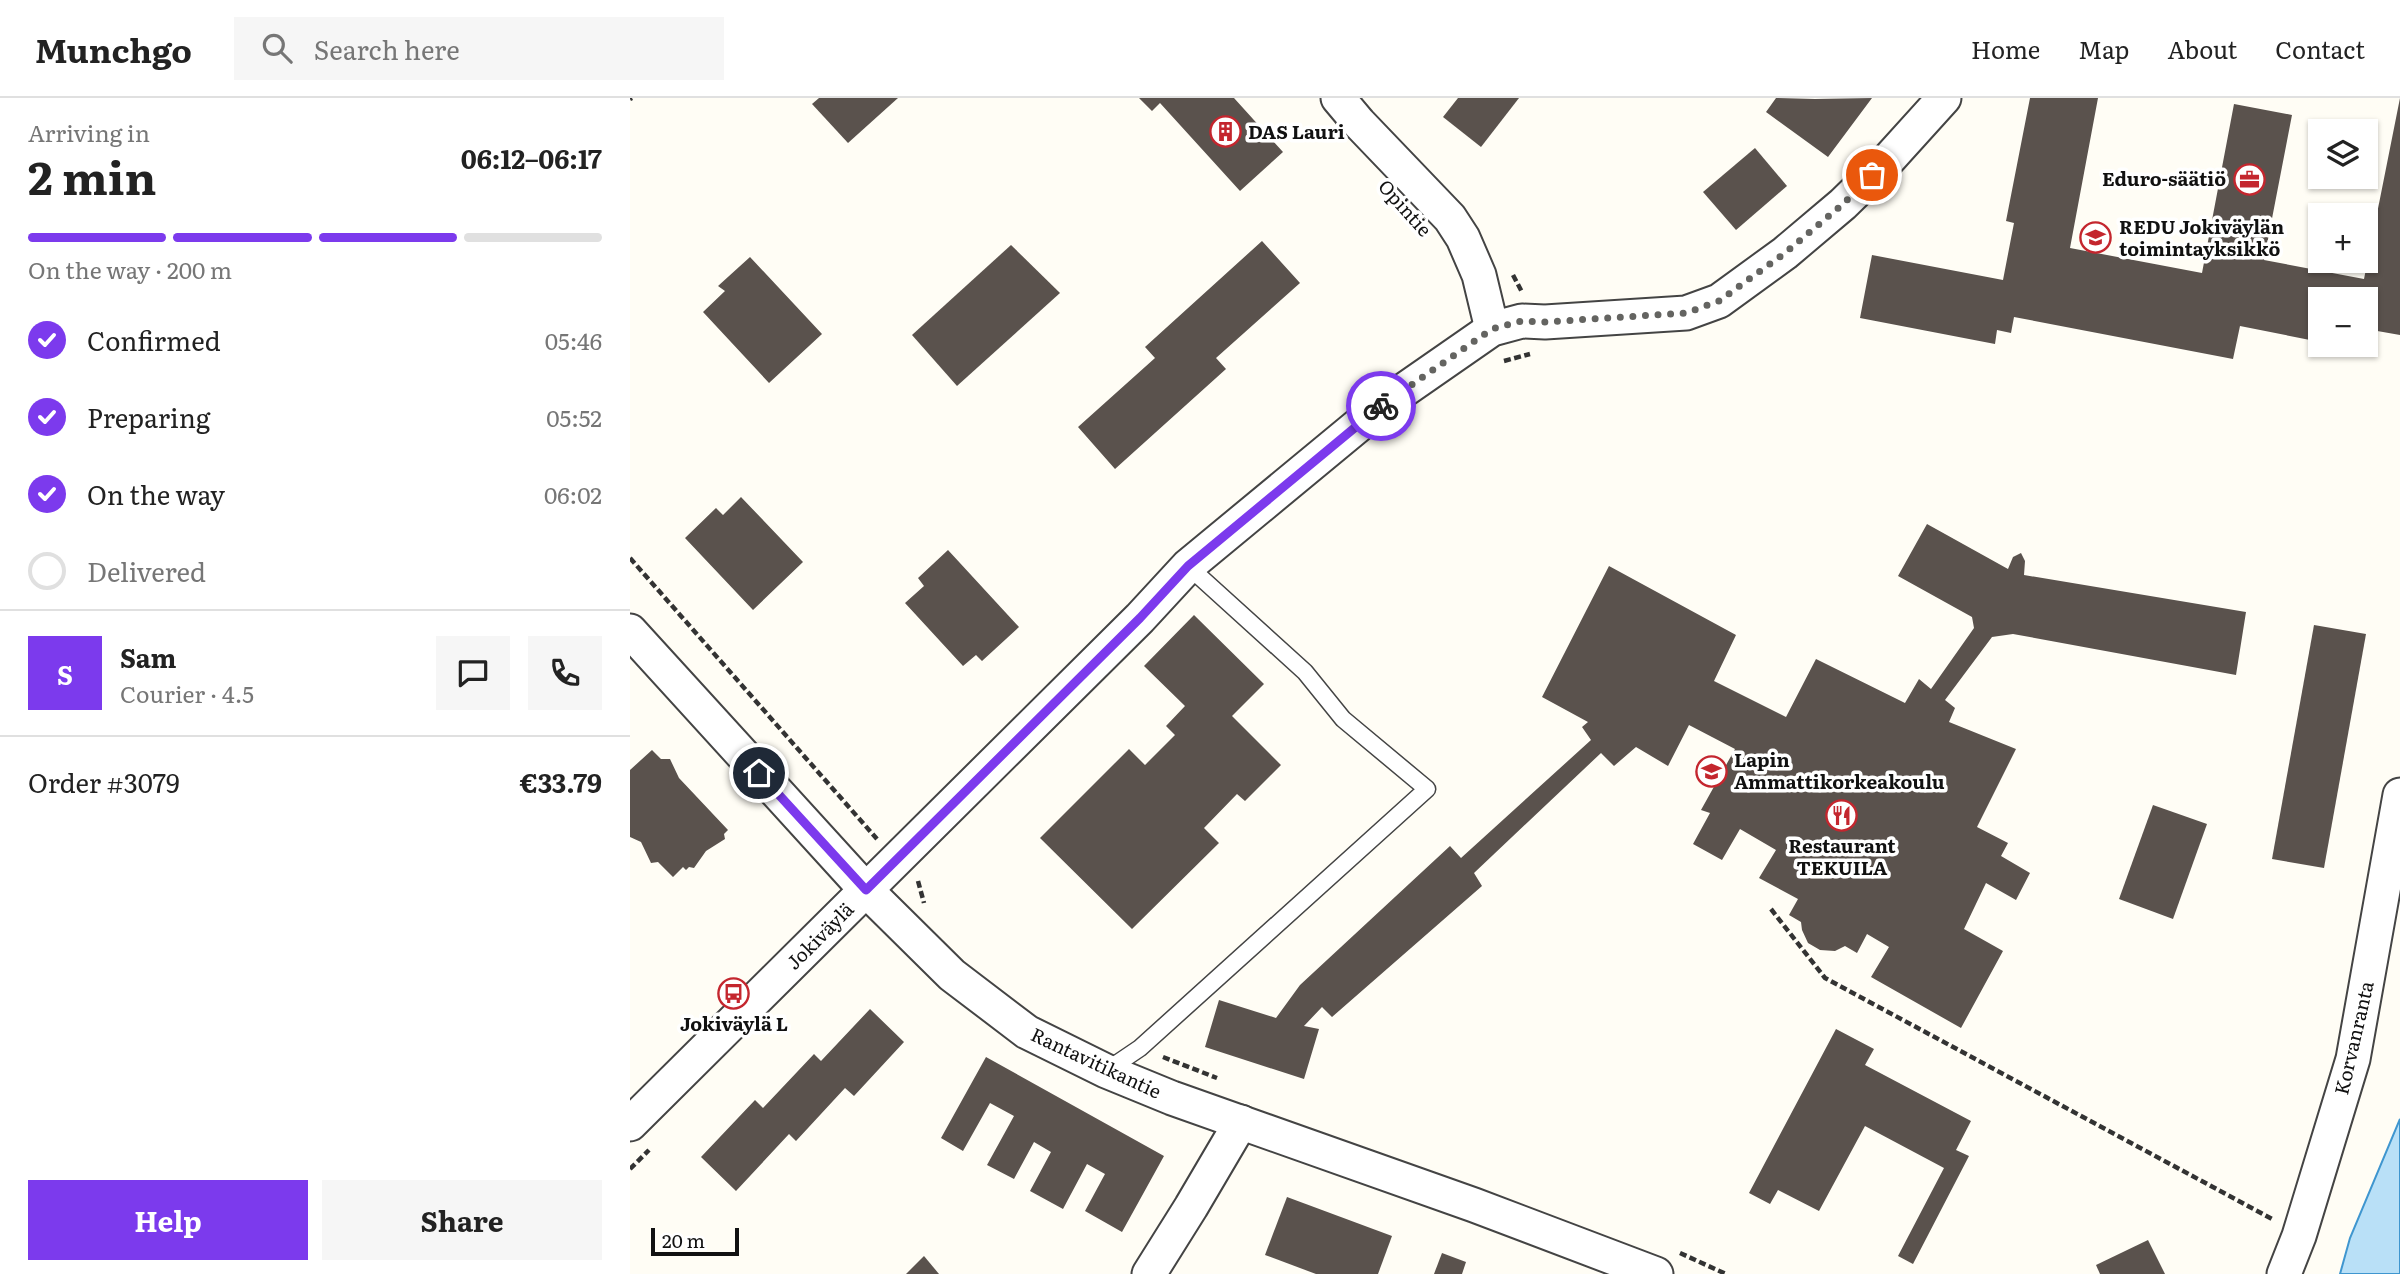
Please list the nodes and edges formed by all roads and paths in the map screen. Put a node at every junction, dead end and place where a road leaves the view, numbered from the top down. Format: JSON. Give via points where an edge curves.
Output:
{"nodes":[{"id":1,"x":1338,"y":98,"type":"edge"},
{"id":2,"x":1944,"y":98,"type":"edge"},
{"id":3,"x":1492,"y":329,"type":"junction"},
{"id":4,"x":1537,"y":353,"type":"dead end"},
{"id":5,"x":1503,"y":361,"type":"dead end"},
{"id":6,"x":630,"y":558,"type":"edge"},
{"id":7,"x":1188,"y":566,"type":"junction"},
{"id":8,"x":630,"y":631,"type":"edge"},
{"id":9,"x":2400,"y":795,"type":"edge"},
{"id":10,"x":864,"y":827,"type":"dead end"},
{"id":11,"x":918,"y":880,"type":"dead end"},
{"id":12,"x":866,"y":890,"type":"junction"},
{"id":13,"x":924,"y":904,"type":"dead end"},
{"id":14,"x":1771,"y":909,"type":"dead end"},
{"id":15,"x":1140,"y":1048,"type":"junction"},
{"id":16,"x":1106,"y":1071,"type":"junction"},
{"id":17,"x":1227,"y":1082,"type":"dead end"},
{"id":18,"x":1241,"y":1122,"type":"junction"},
{"id":19,"x":630,"y":1124,"type":"edge"},
{"id":20,"x":2299,"y":1236,"type":"junction"},
{"id":21,"x":1149,"y":1274,"type":"edge"},
{"id":22,"x":1656,"y":1274,"type":"edge"},
{"id":23,"x":2284,"y":1274,"type":"edge"}],
"edges":[{"from":1,"to":3,"type":"street","name":"Opintie","via":[[1450,218],[1479,275]]},
{"from":2,"to":3,"type":"street","name":"Jokiväylä","via":[[1843,204],[1719,301],[1686,313],[1522,321]]},
{"from":3,"to":7,"type":"street","name":"Jokiväylä","via":[[1384,404]]},
{"from":4,"to":5,"type":"path"},
{"from":6,"to":10,"type":"path"},
{"from":7,"to":12,"type":"street","name":"Jokiväylä"},
{"from":7,"to":15,"type":"lane","via":[[1305,672],[1343,719],[1427,789]]},
{"from":8,"to":12,"type":"street","name":"Rantavitikantie"},
{"from":9,"to":20,"type":"street","name":"Korvanranta","via":[[2353,1059]]},
{"from":11,"to":13,"type":"path"},
{"from":12,"to":16,"type":"street","name":"Rantavitikantie","via":[[953,975],[1027,1032]]},
{"from":12,"to":19,"type":"street","name":"Jokiväylä"},
{"from":14,"to":20,"type":"path","via":[[1825,978]]},
{"from":15,"to":16,"type":"lane"},
{"from":15,"to":17,"type":"path","name":"Rantavitikantie"},
{"from":16,"to":18,"type":"street","name":"Rantavitikantie"},
{"from":18,"to":21,"type":"street"},
{"from":18,"to":22,"type":"street","name":"Rantavitikantie"},
{"from":20,"to":23,"type":"street","name":"Korvanranta"}]}
